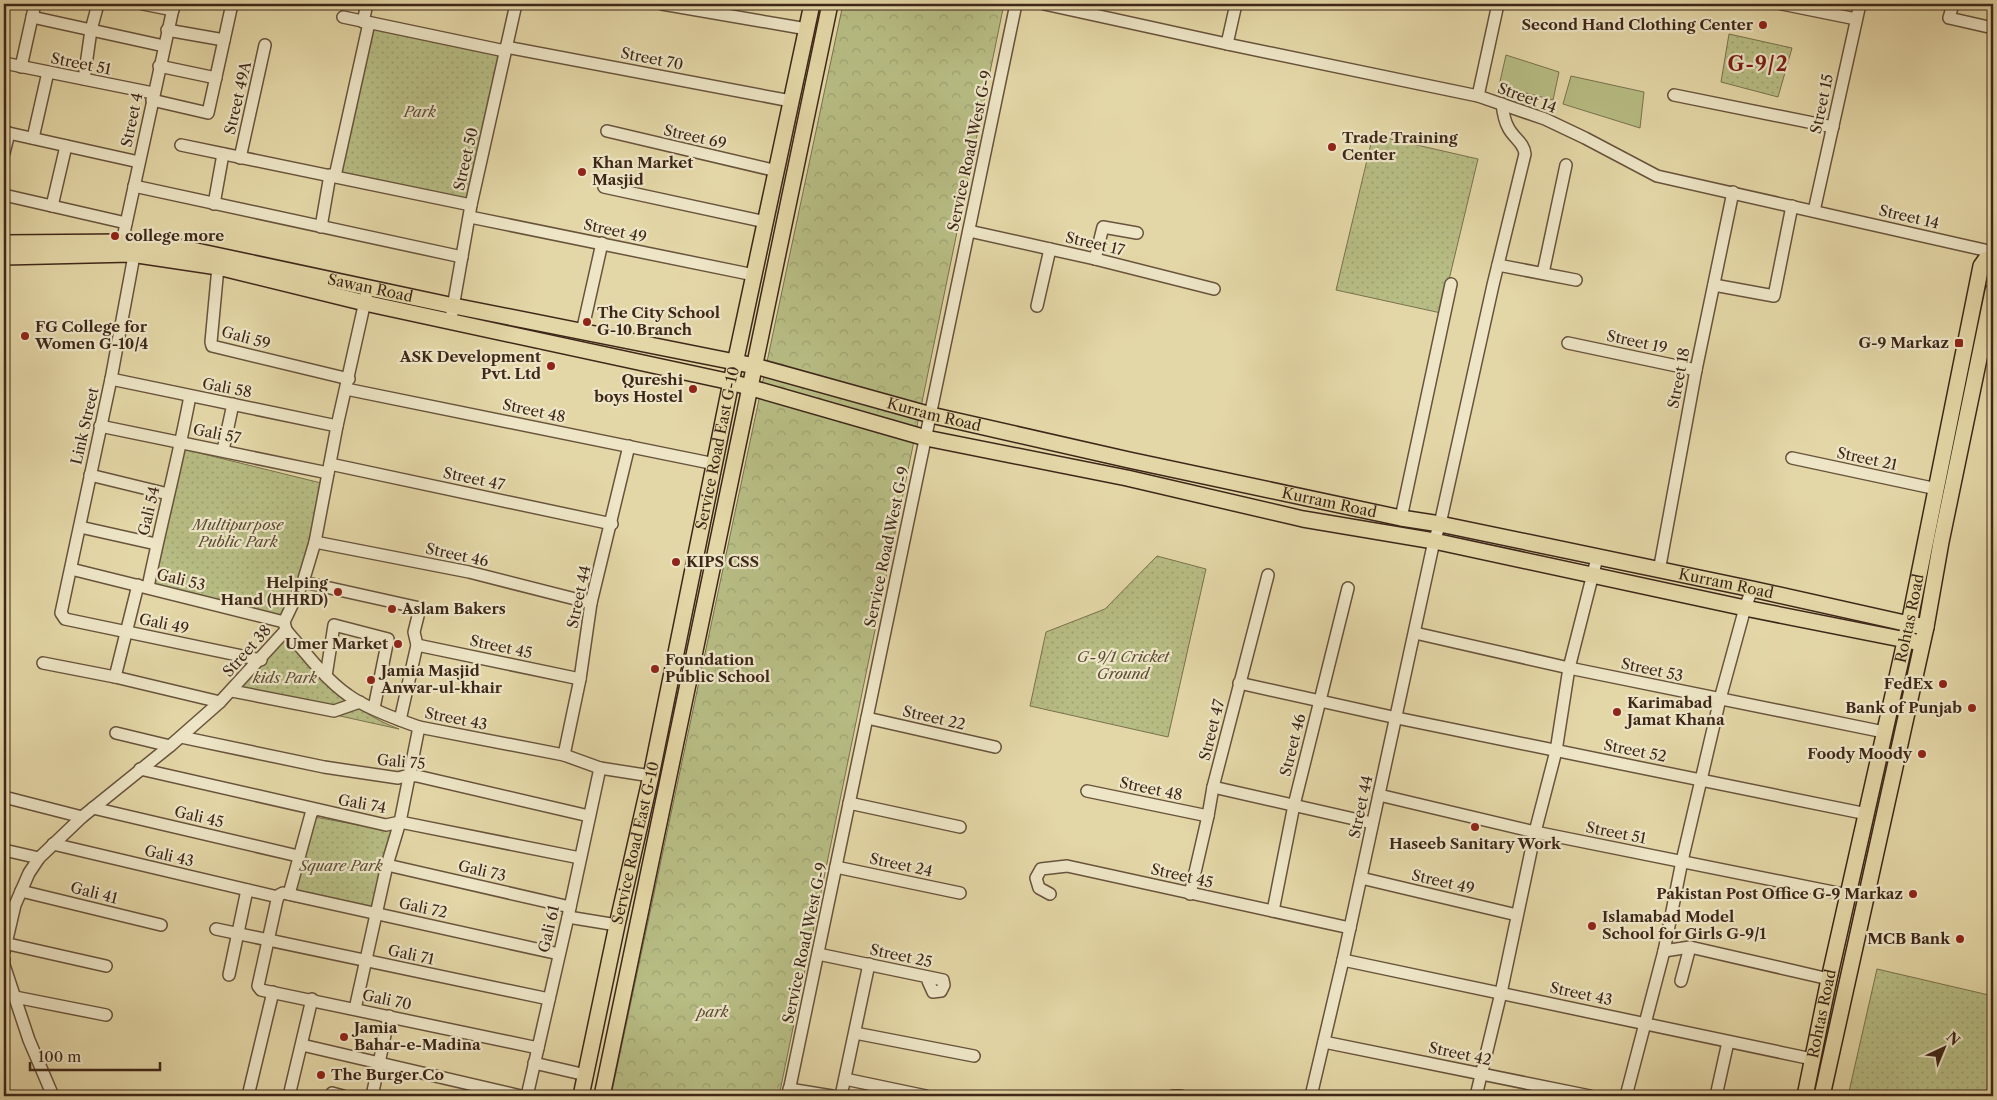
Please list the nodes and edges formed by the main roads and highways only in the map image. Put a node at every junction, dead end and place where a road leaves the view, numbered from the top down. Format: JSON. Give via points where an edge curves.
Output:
{"nodes":[{"id":1,"x":812,"y":4,"type":"edge"},
{"id":2,"x":830,"y":4,"type":"edge"},
{"id":3,"x":4,"y":243,"type":"edge"},
{"id":4,"x":128,"y":248,"type":"junction"},
{"id":5,"x":1990,"y":256,"type":"edge"},
{"id":6,"x":4,"y":257,"type":"edge"},
{"id":7,"x":1993,"y":291,"type":"edge"},
{"id":8,"x":367,"y":295,"type":"junction"},
{"id":9,"x":452,"y":313,"type":"junction"},
{"id":10,"x":736,"y":363,"type":"junction"},
{"id":11,"x":755,"y":366,"type":"junction"},
{"id":12,"x":731,"y":382,"type":"junction"},
{"id":13,"x":751,"y":387,"type":"junction"},
{"id":14,"x":1926,"y":626,"type":"junction"},
{"id":15,"x":1907,"y":631,"type":"junction"},
{"id":16,"x":1921,"y":643,"type":"junction"},
{"id":17,"x":1854,"y":868,"type":"junction"},
{"id":18,"x":1870,"y":871,"type":"junction"},
{"id":19,"x":599,"y":1008,"type":"junction"},
{"id":20,"x":620,"y":1013,"type":"junction"},
{"id":21,"x":581,"y":1096,"type":"edge"},
{"id":22,"x":602,"y":1096,"type":"edge"},
{"id":23,"x":1805,"y":1096,"type":"edge"},
{"id":24,"x":1822,"y":1096,"type":"edge"}],
"edges":[{"from":1,"to":10,"type":"main road","name":"Service Road East G-10"},
{"from":2,"to":11,"type":"main road","name":"Service Road East G-10"},
{"from":3,"to":4,"type":"main road","name":"Sawan Road"},
{"from":4,"to":6,"type":"main road","name":"Sawan Road"},
{"from":4,"to":8,"type":"main road","name":"Sawan Road"},
{"from":4,"to":8,"type":"main road","name":"Sawan Road","via":[[173,246]]},
{"from":5,"to":15,"type":"main road","name":"Rohtas Road","via":[[1981,266]]},
{"from":7,"to":14,"type":"main road","name":"Rohtas Road"},
{"from":8,"to":9,"type":"main road","name":"Sawan Road"},
{"from":9,"to":10,"type":"main road","name":"Sawan Road","via":[[582,332]]},
{"from":9,"to":12,"type":"main road","name":"Sawan Road"},
{"from":10,"to":11,"type":"main road","name":"Kurram Road"},
{"from":10,"to":12,"type":"main road","name":"Service Road East G-10"},
{"from":11,"to":13,"type":"main road","name":"Service Road East G-10"},
{"from":11,"to":15,"type":"main road","name":"Kurram Road","via":[[931,415],[1401,518],[1752,589]]},
{"from":12,"to":13,"type":"main road","name":"Sawan Road"},
{"from":12,"to":19,"type":"main road","name":"Service Road East G-10","via":[[652,776]]},
{"from":13,"to":15,"type":"main road","name":"Kurram Road","via":[[926,438],[1127,478],[1303,519],[1434,541],[1745,608]]},
{"from":13,"to":20,"type":"main road","name":"Service Road East G-10"},
{"from":14,"to":15,"type":"main road","name":"Kurram Road"},
{"from":14,"to":16,"type":"main road","name":"Rohtas Road"},
{"from":15,"to":16,"type":"main road","name":"Kurram Road"},
{"from":15,"to":17,"type":"main road","name":"Rohtas Road"},
{"from":16,"to":18,"type":"main road","name":"Rohtas Road"},
{"from":17,"to":18,"type":"main road"},
{"from":17,"to":23,"type":"main road","name":"Rohtas Road"},
{"from":18,"to":24,"type":"main road","name":"Rohtas Road"},
{"from":19,"to":20,"type":"main road"},
{"from":19,"to":21,"type":"main road","name":"Service Road East G-10"},
{"from":20,"to":22,"type":"main road","name":"Service Road East G-10"}]}
